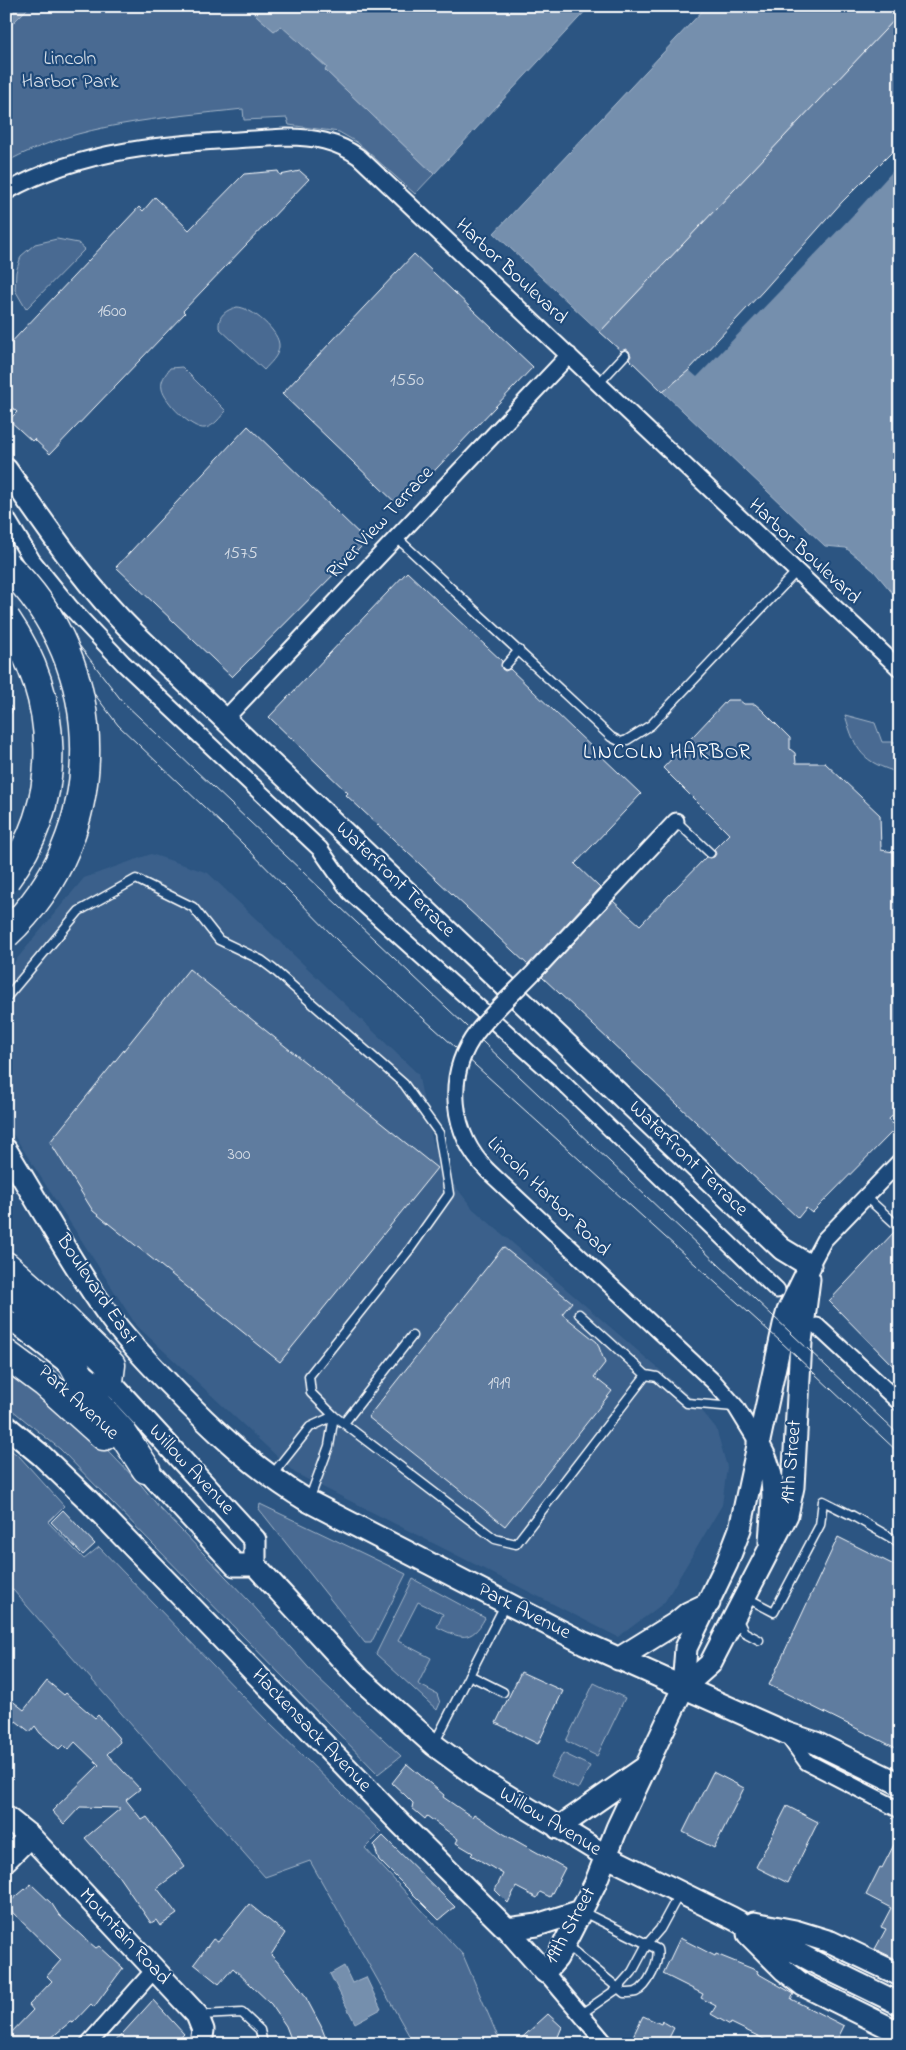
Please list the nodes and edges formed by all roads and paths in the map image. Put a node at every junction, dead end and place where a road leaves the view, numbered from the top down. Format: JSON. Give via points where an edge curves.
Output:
{"nodes":[{"id":1,"x":6,"y":192,"type":"edge"},
{"id":2,"x":569,"y":355,"type":"junction"},
{"id":3,"x":625,"y":355,"type":"dead end"},
{"id":4,"x":599,"y":383,"type":"junction"},
{"id":5,"x":6,"y":469,"type":"edge"},
{"id":6,"x":6,"y":517,"type":"edge"},
{"id":7,"x":396,"y":536,"type":"junction"},
{"id":8,"x":6,"y":565,"type":"edge"},
{"id":9,"x":796,"y":572,"type":"junction"},
{"id":10,"x":6,"y":619,"type":"edge"},
{"id":11,"x":519,"y":650,"type":"junction"},
{"id":12,"x":506,"y":665,"type":"dead end"},
{"id":13,"x":900,"y":669,"type":"edge"},
{"id":14,"x":224,"y":720,"type":"junction"},
{"id":15,"x":676,"y":821,"type":"joint"},
{"id":16,"x":710,"y":853,"type":"dead end"},
{"id":17,"x":6,"y":878,"type":"edge"},
{"id":18,"x":6,"y":934,"type":"edge"},
{"id":19,"x":6,"y":998,"type":"edge"},
{"id":20,"x":6,"y":1150,"type":"edge"},
{"id":21,"x":900,"y":1161,"type":"edge"},
{"id":22,"x":866,"y":1197,"type":"junction"},
{"id":23,"x":899,"y":1227,"type":"edge"},
{"id":24,"x":6,"y":1266,"type":"edge"},
{"id":25,"x":810,"y":1266,"type":"junction"},
{"id":26,"x":6,"y":1287,"type":"edge"},
{"id":27,"x":777,"y":1290,"type":"dead end"},
{"id":28,"x":579,"y":1314,"type":"dead end"},
{"id":29,"x":6,"y":1322,"type":"edge"},
{"id":30,"x":817,"y":1326,"type":"dead end"},
{"id":31,"x":412,"y":1336,"type":"dead end"},
{"id":32,"x":6,"y":1340,"type":"edge"},
{"id":33,"x":6,"y":1354,"type":"edge"},
{"id":34,"x":75,"y":1367,"type":"junction"},
{"id":35,"x":646,"y":1374,"type":"junction"},
{"id":36,"x":109,"y":1381,"type":"junction"},
{"id":37,"x":900,"y":1403,"type":"edge"},
{"id":38,"x":736,"y":1407,"type":"junction"},
{"id":39,"x":334,"y":1416,"type":"junction"},
{"id":40,"x":344,"y":1423,"type":"junction"},
{"id":41,"x":6,"y":1426,"type":"edge"},
{"id":42,"x":758,"y":1443,"type":"junction"},
{"id":43,"x":146,"y":1469,"type":"junction"},
{"id":44,"x":270,"y":1477,"type":"junction"},
{"id":45,"x":308,"y":1501,"type":"junction"},
{"id":46,"x":900,"y":1543,"type":"edge"},
{"id":47,"x":770,"y":1547,"type":"junction"},
{"id":48,"x":255,"y":1565,"type":"junction"},
{"id":49,"x":745,"y":1597,"type":"junction"},
{"id":50,"x":506,"y":1602,"type":"junction"},
{"id":51,"x":709,"y":1603,"type":"junction"},
{"id":52,"x":736,"y":1616,"type":"junction"},
{"id":53,"x":759,"y":1640,"type":"dead end"},
{"id":54,"x":618,"y":1659,"type":"junction"},
{"id":55,"x":469,"y":1675,"type":"junction"},
{"id":56,"x":683,"y":1688,"type":"junction"},
{"id":57,"x":503,"y":1692,"type":"dead end"},
{"id":58,"x":786,"y":1733,"type":"junction"},
{"id":59,"x":434,"y":1746,"type":"junction"},
{"id":60,"x":647,"y":1766,"type":"junction"},
{"id":61,"x":900,"y":1784,"type":"edge"},
{"id":62,"x":900,"y":1810,"type":"edge"},
{"id":63,"x":6,"y":1817,"type":"edge"},
{"id":64,"x":558,"y":1828,"type":"junction"},
{"id":65,"x":30,"y":1836,"type":"junction"},
{"id":66,"x":606,"y":1856,"type":"junction"},
{"id":67,"x":6,"y":1860,"type":"edge"},
{"id":68,"x":679,"y":1892,"type":"junction"},
{"id":69,"x":581,"y":1911,"type":"junction"},
{"id":70,"x":732,"y":1918,"type":"junction"},
{"id":71,"x":507,"y":1929,"type":"junction"},
{"id":72,"x":565,"y":1943,"type":"junction"},
{"id":73,"x":647,"y":1944,"type":"junction"},
{"id":74,"x":155,"y":1969,"type":"junction"},
{"id":75,"x":545,"y":1972,"type":"junction"},
{"id":76,"x":900,"y":1975,"type":"edge"},
{"id":77,"x":617,"y":1989,"type":"junction"},
{"id":78,"x":900,"y":2004,"type":"edge"},
{"id":79,"x":581,"y":2014,"type":"junction"},
{"id":80,"x":197,"y":2015,"type":"junction"},
{"id":81,"x":900,"y":2033,"type":"edge"},
{"id":82,"x":88,"y":2044,"type":"edge"},
{"id":83,"x":201,"y":2044,"type":"edge"},
{"id":84,"x":263,"y":2044,"type":"edge"},
{"id":85,"x":606,"y":2044,"type":"edge"}],
"edges":[{"from":1,"to":2,"type":"street","name":"Harbor Boulevard","via":[[79,161],[132,149],[287,136],[328,141],[358,157]]},
{"from":2,"to":4,"type":"street","name":"Harbor Boulevard"},
{"from":2,"to":7,"type":"street","name":"River View Terrace"},
{"from":3,"to":4,"type":"lane"},
{"from":4,"to":9,"type":"street","name":"Harbor Boulevard"},
{"from":5,"to":14,"type":"main road","name":"Waterfront Terrace","via":[[53,537],[112,612]]},
{"from":6,"to":27,"type":"street","via":[[32,560],[70,607],[123,663],[320,848],[350,892],[571,1091]]},
{"from":7,"to":11,"type":"lane"},
{"from":7,"to":14,"type":"street","name":"River View Terrace"},
{"from":8,"to":18,"type":"highway","bridge":true,"via":[[44,608],[66,649],[79,690],[85,755],[80,802],[57,868],[32,906]]},
{"from":9,"to":11,"type":"lane","via":[[651,724],[621,742],[611,737]]},
{"from":9,"to":13,"type":"street","name":"Harbor Boulevard"},
{"from":10,"to":17,"type":"highway","bridge":true,"via":[[37,678],[49,740],[46,784],[37,820],[26,848]]},
{"from":11,"to":12,"type":"lane"},
{"from":14,"to":25,"type":"main road","name":"Waterfront Terrace","via":[[782,1250]]},
{"from":15,"to":16,"type":"lane"},
{"from":15,"to":38,"type":"street","name":"Lincoln Harbor Road","bridge":true,"via":[[476,1033],[458,1074],[455,1098],[461,1130],[475,1157]]},
{"from":19,"to":39,"type":"lane","via":[[79,912],[136,879],[193,907],[219,940],[273,969],[404,1084],[439,1133],[449,1194],[309,1376],[311,1393]]},
{"from":20,"to":44,"type":"main road","name":"Boulevard East","via":[[84,1278],[127,1339],[199,1415]]},
{"from":21,"to":22,"type":"street","name":"19th Street"},
{"from":22,"to":23,"type":"lane"},
{"from":22,"to":25,"type":"street","name":"19th Street","via":[[824,1240]]},
{"from":24,"to":36,"type":"highway","via":[[111,1365]]},
{"from":25,"to":42,"type":"main road","name":"19th Street","via":[[786,1318]]},
{"from":25,"to":47,"type":"main road","name":"19th Street","via":[[792,1487],[787,1515]]},
{"from":26,"to":34,"type":"highway","via":[[52,1328]]},
{"from":28,"to":35,"type":"lane"},
{"from":29,"to":34,"type":"main road","name":"Park Avenue","via":[[18,1324]]},
{"from":30,"to":37,"type":"street"},
{"from":31,"to":40,"type":"lane"},
{"from":32,"to":43,"type":"main road","name":"Park Avenue","via":[[92,1412]]},
{"from":33,"to":43,"type":"highway"},
{"from":34,"to":36,"type":"main road","name":"Park Avenue","via":[[94,1383]]},
{"from":34,"to":43,"type":"highway","via":[[93,1400],[121,1431]]},
{"from":35,"to":38,"type":"lane","via":[[657,1377],[687,1403]]},
{"from":35,"to":40,"type":"lane","via":[[516,1544],[495,1539]]},
{"from":36,"to":48,"type":"main road","name":"Willow Avenue","via":[[255,1540]]},
{"from":38,"to":42,"type":"street","name":"Lincoln Harbor Road"},
{"from":39,"to":40,"type":"lane"},
{"from":39,"to":44,"type":"lane","via":[[310,1427]]},
{"from":39,"to":45,"type":"lane","via":[[329,1446]]},
{"from":41,"to":71,"type":"main road","name":"Hackensack Avenue","via":[[87,1499],[400,1824]]},
{"from":42,"to":47,"type":"main road","via":[[771,1477]]},
{"from":42,"to":51,"type":"main road","name":"19th Street","via":[[740,1528]]},
{"from":43,"to":48,"type":"main road","name":"Willow Avenue","via":[[235,1565]]},
{"from":44,"to":45,"type":"main road","name":"Park Avenue"},
{"from":45,"to":50,"type":"main road","name":"Park Avenue"},
{"from":46,"to":49,"type":"lane","via":[[823,1501],[820,1525],[774,1612]]},
{"from":47,"to":49,"type":"main road","name":"19th Street"},
{"from":48,"to":59,"type":"main road","name":"Willow Avenue","via":[[339,1659]]},
{"from":49,"to":52,"type":"main road","name":"19th Street"},
{"from":50,"to":54,"type":"main road","name":"Park Avenue"},
{"from":50,"to":55,"type":"lane"},
{"from":51,"to":54,"type":"main road"},
{"from":51,"to":56,"type":"main road","name":"19th Street","via":[[686,1648]]},
{"from":52,"to":53,"type":"lane","via":[[744,1632]]},
{"from":52,"to":56,"type":"main road","name":"19th Street","via":[[710,1664]]},
{"from":54,"to":56,"type":"main road","name":"Park Avenue"},
{"from":55,"to":57,"type":"lane"},
{"from":55,"to":59,"type":"lane"},
{"from":56,"to":58,"type":"main road","name":"Park Avenue"},
{"from":56,"to":60,"type":"main road","name":"19th Street"},
{"from":58,"to":61,"type":"main road","name":"Park Avenue"},
{"from":58,"to":62,"type":"street","via":[[807,1762]]},
{"from":59,"to":64,"type":"main road","name":"Willow Avenue"},
{"from":60,"to":64,"type":"main road"},
{"from":60,"to":66,"type":"main road","name":"19th Street"},
{"from":63,"to":65,"type":"main road","name":"Mountain Road"},
{"from":64,"to":66,"type":"main road","name":"Willow Avenue"},
{"from":65,"to":67,"type":"main road"},
{"from":65,"to":74,"type":"main road","name":"Mountain Road"},
{"from":66,"to":68,"type":"main road","name":"Willow Avenue"},
{"from":66,"to":69,"type":"main road","name":"19th Street"},
{"from":68,"to":70,"type":"main road","name":"Willow Avenue"},
{"from":68,"to":73,"type":"lane","via":[[660,1929]]},
{"from":69,"to":71,"type":"main road","via":[[536,1925]]},
{"from":69,"to":72,"type":"main road","name":"19th Street"},
{"from":69,"to":73,"type":"lane"},
{"from":70,"to":76,"type":"main road","via":[[831,1942]]},
{"from":70,"to":78,"type":"main road","name":"Willow Avenue"},
{"from":70,"to":81,"type":"main road","via":[[794,1980]]},
{"from":71,"to":75,"type":"main road","name":"Hackensack Avenue"},
{"from":72,"to":75,"type":"main road","name":"19th Street"},
{"from":72,"to":77,"type":"lane"},
{"from":73,"to":77,"type":"lane","via":[[632,1972]]},
{"from":73,"to":77,"type":"lane","via":[[657,1949],[658,1956],[643,1988],[635,1993]]},
{"from":74,"to":80,"type":"main road","name":"Mountain Road"},
{"from":74,"to":82,"type":"street"},
{"from":75,"to":79,"type":"street","name":"Hackensack Avenue"},
{"from":77,"to":79,"type":"lane"},
{"from":79,"to":85,"type":"street","name":"Hackensack Avenue"},
{"from":80,"to":83,"type":"main road","via":[[203,2030]]},
{"from":80,"to":84,"type":"lane","via":[[242,2013],[260,2030]]}]}
